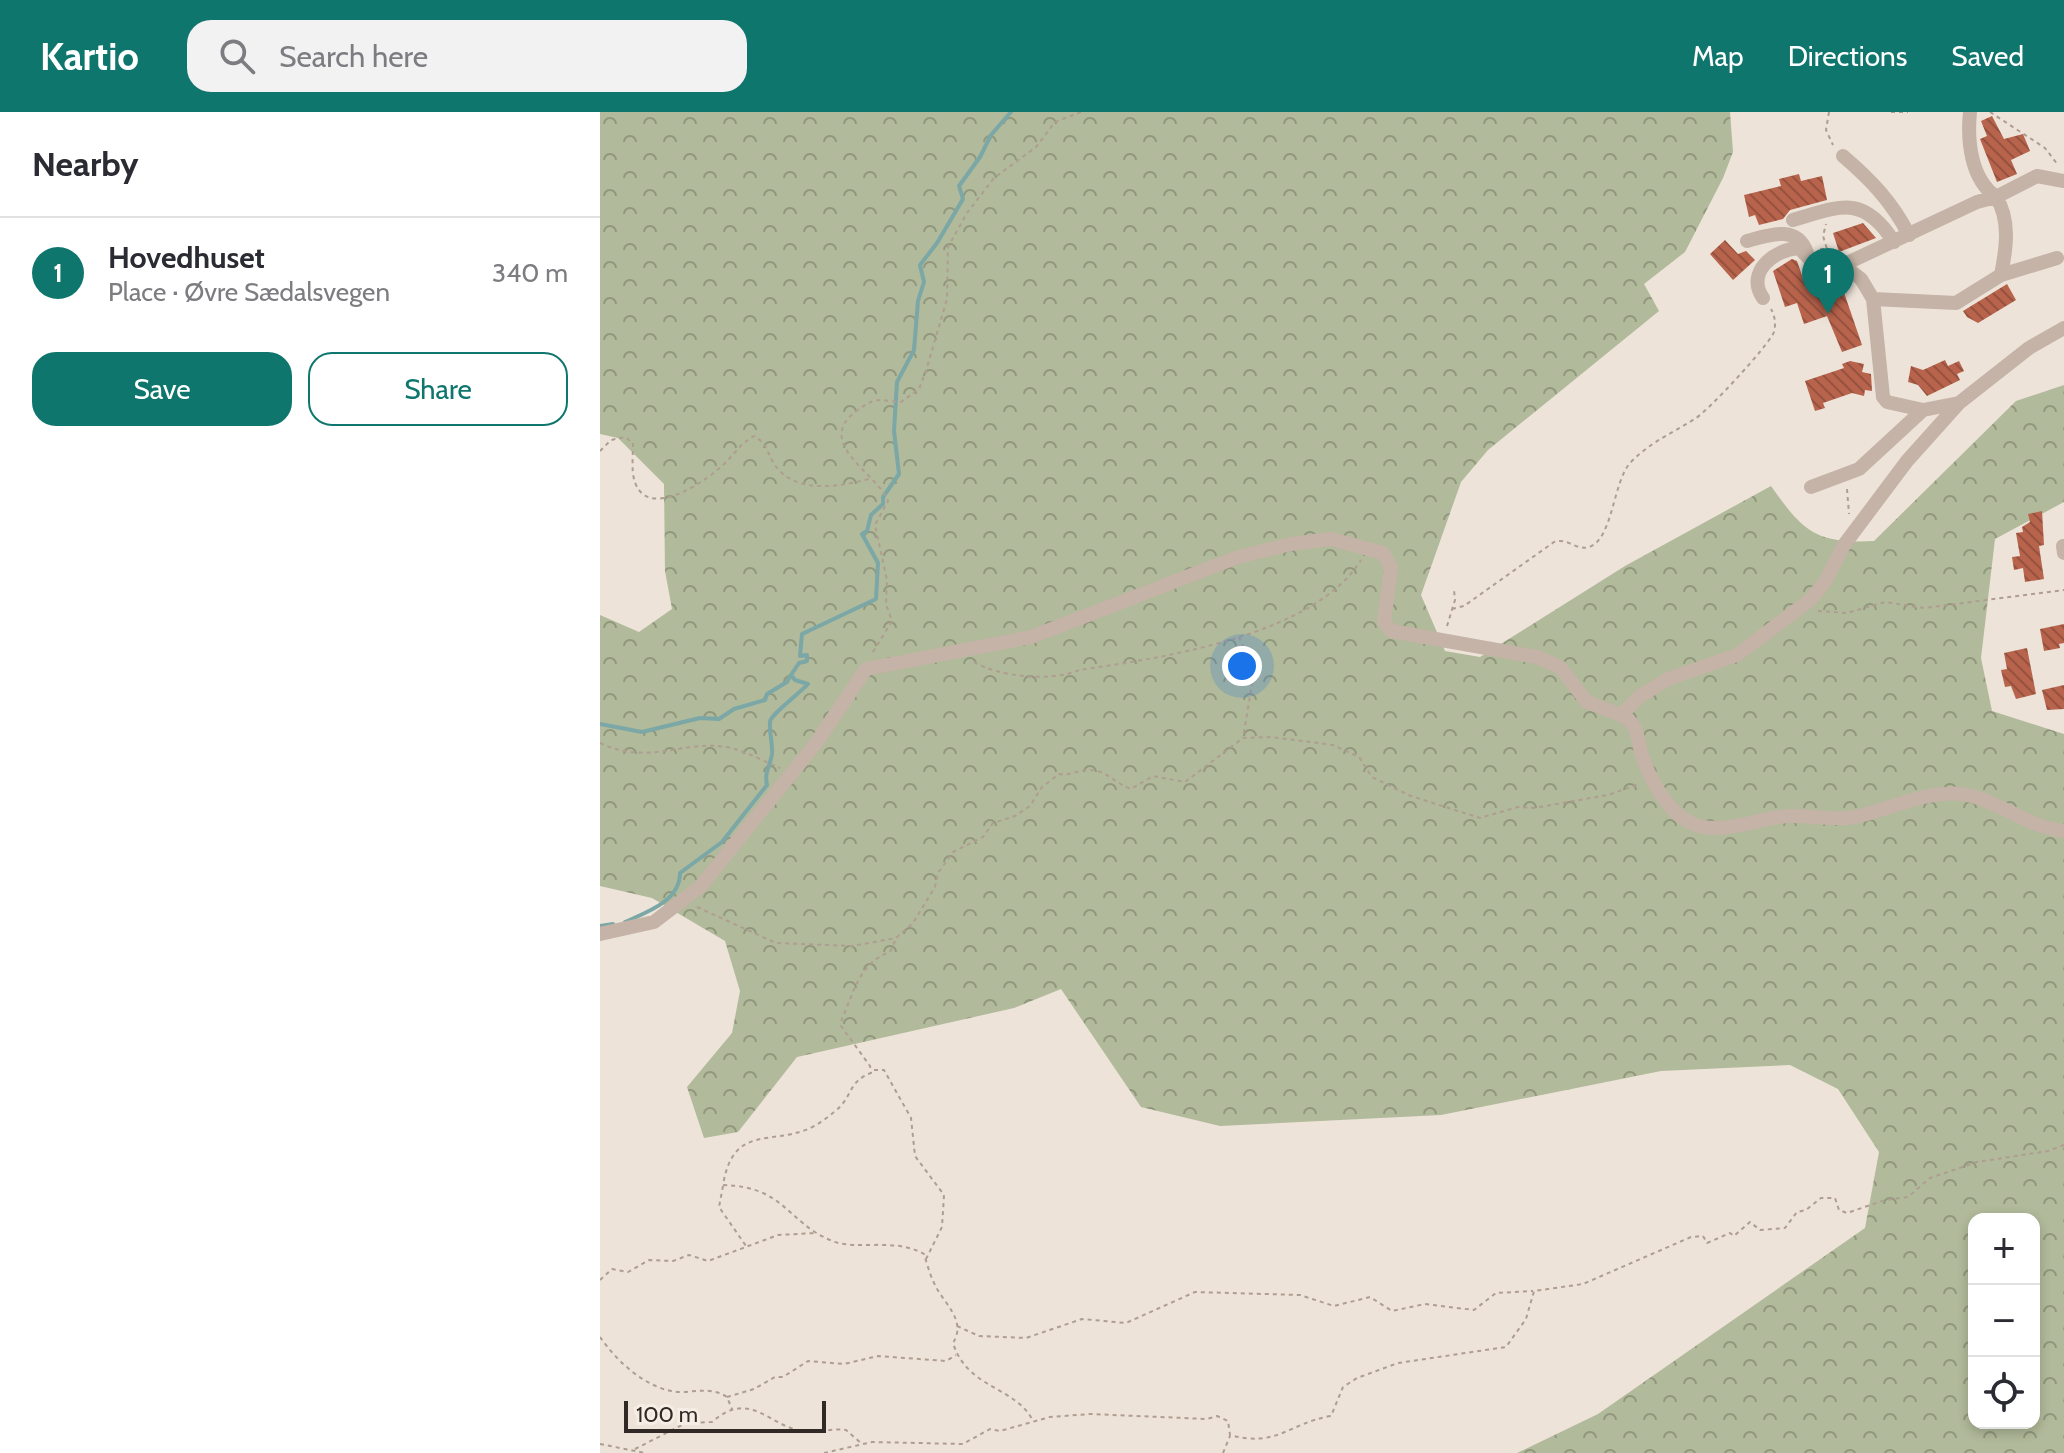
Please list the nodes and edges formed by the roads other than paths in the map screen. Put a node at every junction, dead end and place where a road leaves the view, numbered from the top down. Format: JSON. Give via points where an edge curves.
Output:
{"nodes":[{"id":1,"x":1966,"y":113,"type":"edge"},
{"id":2,"x":1843,"y":156,"type":"road end"},
{"id":3,"x":2062,"y":181,"type":"edge"},
{"id":4,"x":1996,"y":197,"type":"junction"},
{"id":5,"x":1793,"y":220,"type":"dead end"},
{"id":6,"x":1909,"y":235,"type":"junction"},
{"id":7,"x":1747,"y":241,"type":"dead end"},
{"id":8,"x":1894,"y":242,"type":"junction"},
{"id":9,"x":1810,"y":249,"type":"junction"},
{"id":10,"x":2057,"y":258,"type":"dead end"},
{"id":11,"x":1845,"y":267,"type":"junction"},
{"id":12,"x":2001,"y":275,"type":"junction"},
{"id":13,"x":1763,"y":298,"type":"road end"},
{"id":14,"x":1873,"y":299,"type":"junction"},
{"id":15,"x":2064,"y":328,"type":"edge"},
{"id":16,"x":1959,"y":403,"type":"junction"},
{"id":17,"x":1923,"y":410,"type":"junction"},
{"id":18,"x":1811,"y":487,"type":"dead end"},
{"id":19,"x":1621,"y":715,"type":"junction"},
{"id":20,"x":2064,"y":831,"type":"edge"},
{"id":21,"x":600,"y":934,"type":"edge"}],
"edges":[{"from":1,"to":4,"type":"street","via":[[1972,158],[1981,182]]},
{"from":2,"to":6,"type":"street","via":[[1894,206]]},
{"from":3,"to":4,"type":"street","via":[[2037,176]]},
{"from":4,"to":6,"type":"street"},
{"from":4,"to":12,"type":"street","via":[[2005,211]]},
{"from":5,"to":8,"type":"street","via":[[1846,206],[1868,211]]},
{"from":6,"to":8,"type":"street"},
{"from":7,"to":9,"type":"street","via":[[1785,233]]},
{"from":8,"to":11,"type":"street"},
{"from":9,"to":11,"type":"street","via":[[1820,270]]},
{"from":9,"to":13,"type":"street","via":[[1787,249],[1772,256],[1759,275]]},
{"from":10,"to":12,"type":"street"},
{"from":11,"to":14,"type":"street","via":[[1861,279]]},
{"from":12,"to":14,"type":"street","via":[[1956,303]]},
{"from":14,"to":17,"type":"street","via":[[1883,397]]},
{"from":15,"to":16,"type":"street","via":[[2029,348]]},
{"from":16,"to":17,"type":"street"},
{"from":16,"to":19,"type":"street","via":[[1856,529],[1819,593],[1737,655],[1668,679]]},
{"from":17,"to":18,"type":"street","via":[[1859,469]]},
{"from":19,"to":20,"type":"street","via":[[1633,721],[1656,785],[1682,818],[1699,826],[1788,816],[1853,817],[1946,793],[1987,800],[2034,826]]},
{"from":19,"to":21,"type":"street","via":[[1587,702],[1552,662],[1391,631],[1384,622],[1391,567],[1383,553],[1331,539],[1238,557],[1031,637],[866,669],[792,774],[701,886],[654,922]]}]}
